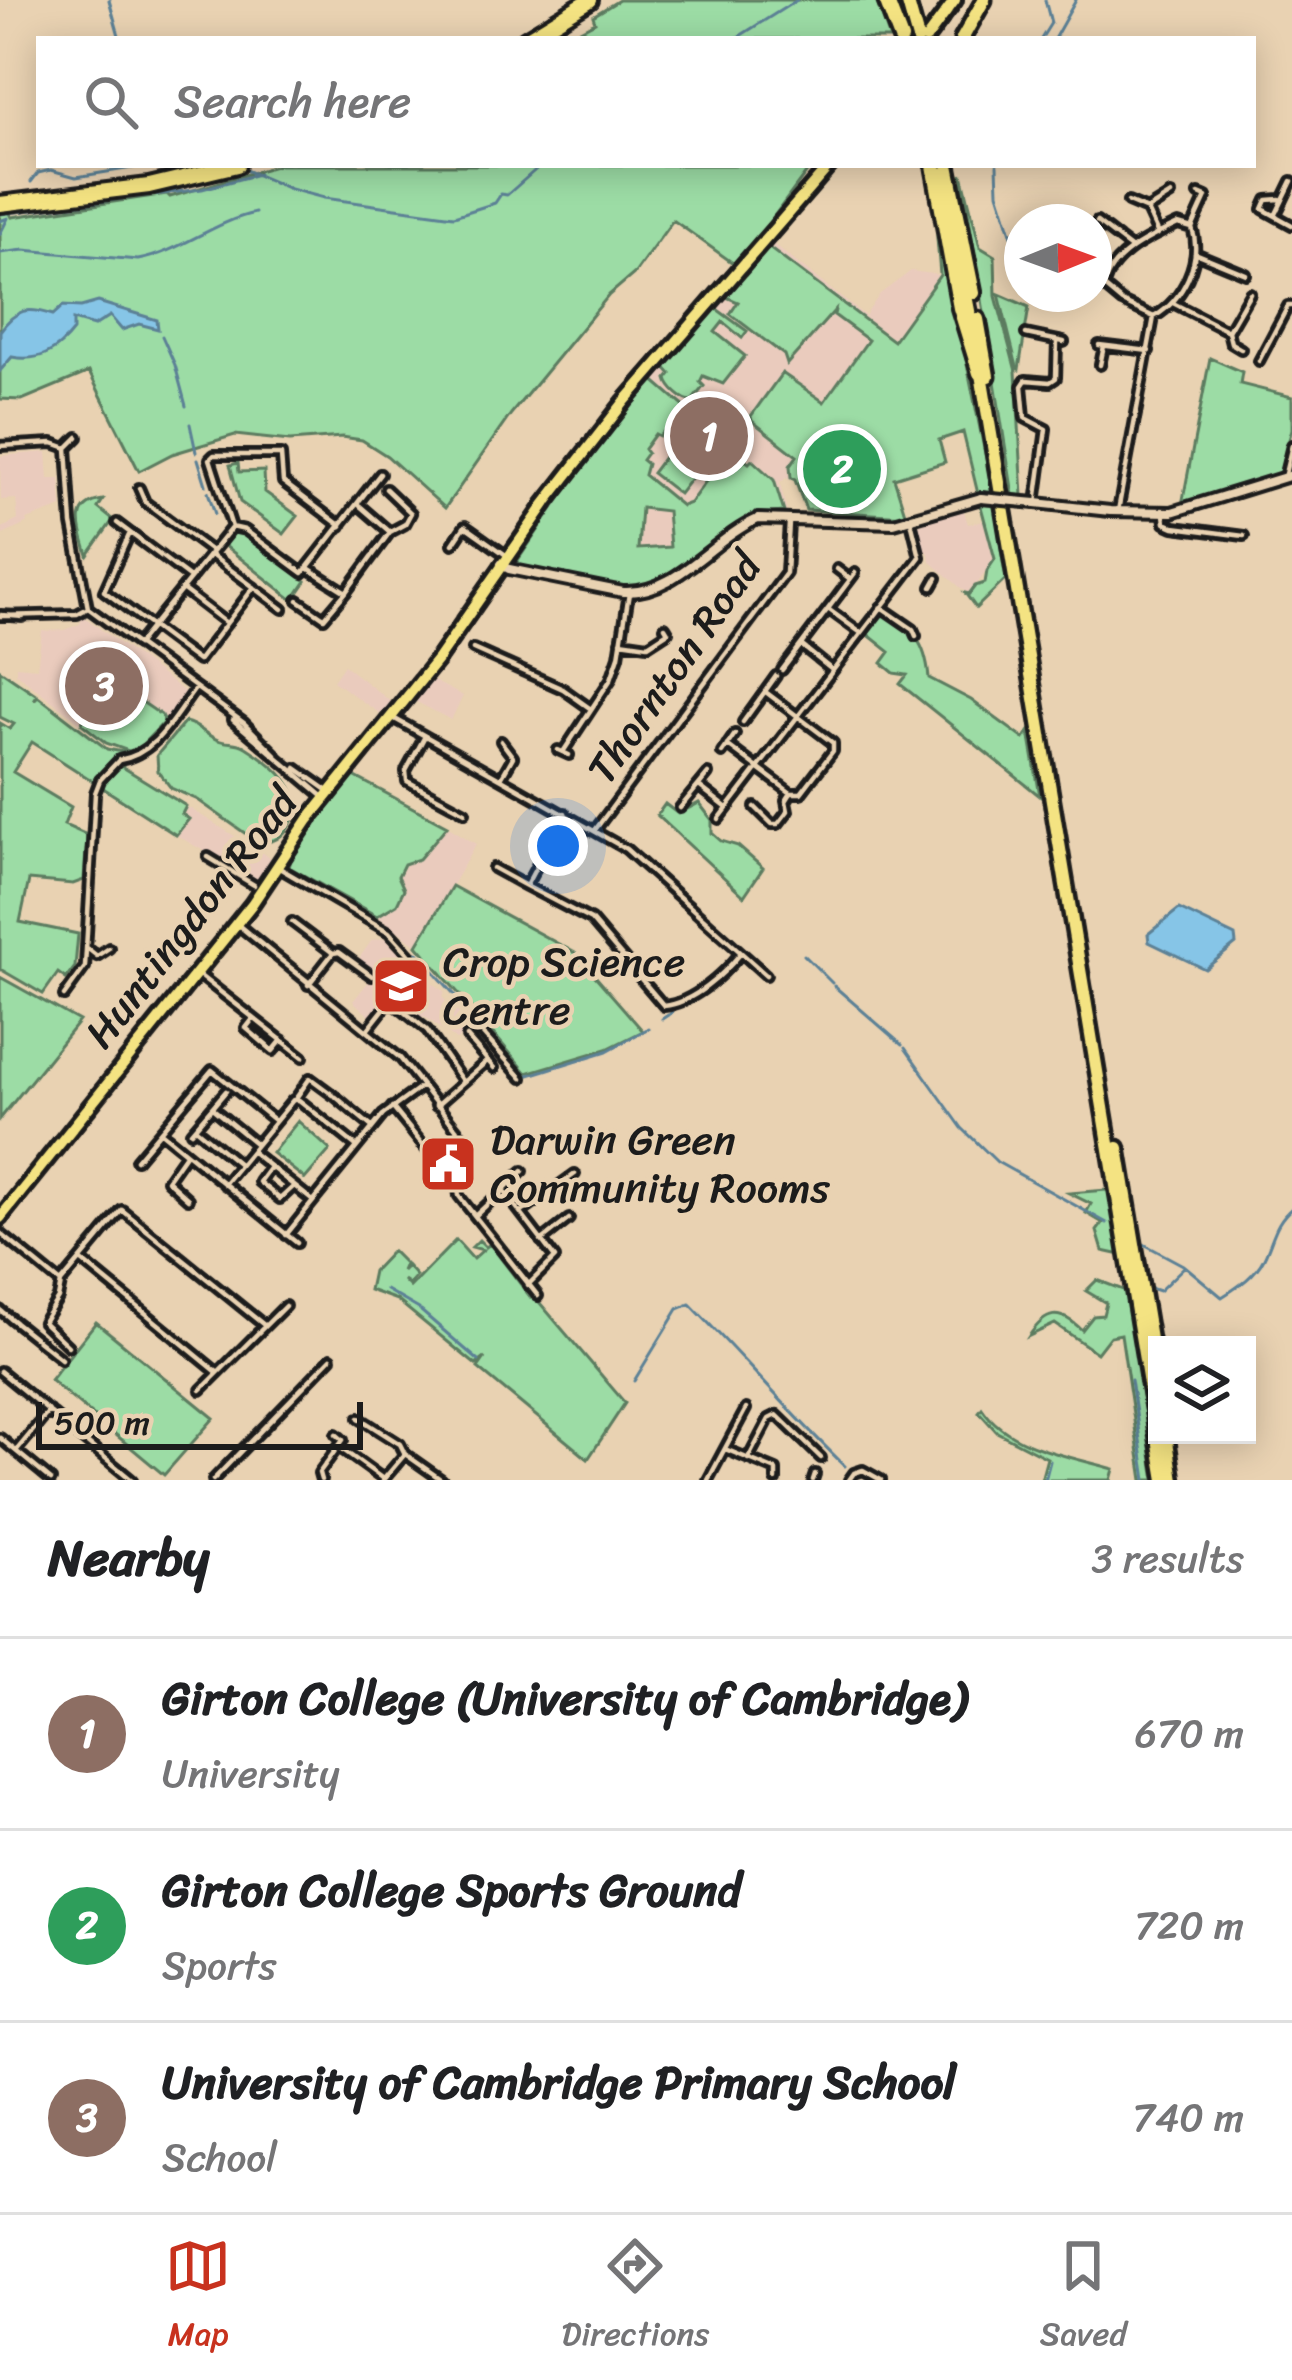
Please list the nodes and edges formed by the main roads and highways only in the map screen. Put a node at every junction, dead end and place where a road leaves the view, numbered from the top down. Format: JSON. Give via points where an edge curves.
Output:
{"nodes":[{"id":1,"x":590,"y":0,"type":"edge"},
{"id":2,"x":605,"y":0,"type":"edge"},
{"id":3,"x":896,"y":0,"type":"edge"},
{"id":4,"x":958,"y":0,"type":"edge"},
{"id":5,"x":983,"y":0,"type":"edge"},
{"id":6,"x":531,"y":36,"type":"edge"},
{"id":7,"x":547,"y":36,"type":"edge"},
{"id":8,"x":917,"y":36,"type":"edge"},
{"id":9,"x":920,"y":36,"type":"edge"},
{"id":10,"x":964,"y":36,"type":"edge"},
{"id":11,"x":190,"y":168,"type":"edge"},
{"id":12,"x":223,"y":168,"type":"edge"},
{"id":13,"x":824,"y":168,"type":"edge"},
{"id":14,"x":945,"y":168,"type":"edge"},
{"id":15,"x":946,"y":168,"type":"edge"},
{"id":16,"x":0,"y":200,"type":"edge"},
{"id":17,"x":980,"y":373,"type":"joint"},
{"id":18,"x":0,"y":1218,"type":"edge"},
{"id":19,"x":1149,"y":1336,"type":"edge"},
{"id":20,"x":1148,"y":1348,"type":"edge"},
{"id":21,"x":1164,"y":1444,"type":"edge"},
{"id":22,"x":1164,"y":1444,"type":"edge"},
{"id":23,"x":1169,"y":1480,"type":"edge"}],
"edges":[{"from":1,"to":6,"type":"highway"},
{"from":2,"to":7,"type":"highway"},
{"from":3,"to":8,"type":"highway"},
{"from":4,"to":9,"type":"main road"},
{"from":5,"to":10,"type":"highway"},
{"from":11,"to":16,"type":"highway"},
{"from":12,"to":16,"type":"highway","via":[[127,189]]},
{"from":13,"to":18,"type":"main road","name":"Huntingdon Road","via":[[625,401],[238,924]]},
{"from":14,"to":17,"type":"highway","via":[[960,308]]},
{"from":15,"to":19,"type":"highway"},
{"from":17,"to":20,"type":"highway"},
{"from":21,"to":23,"type":"highway"},
{"from":22,"to":23,"type":"highway"}]}
